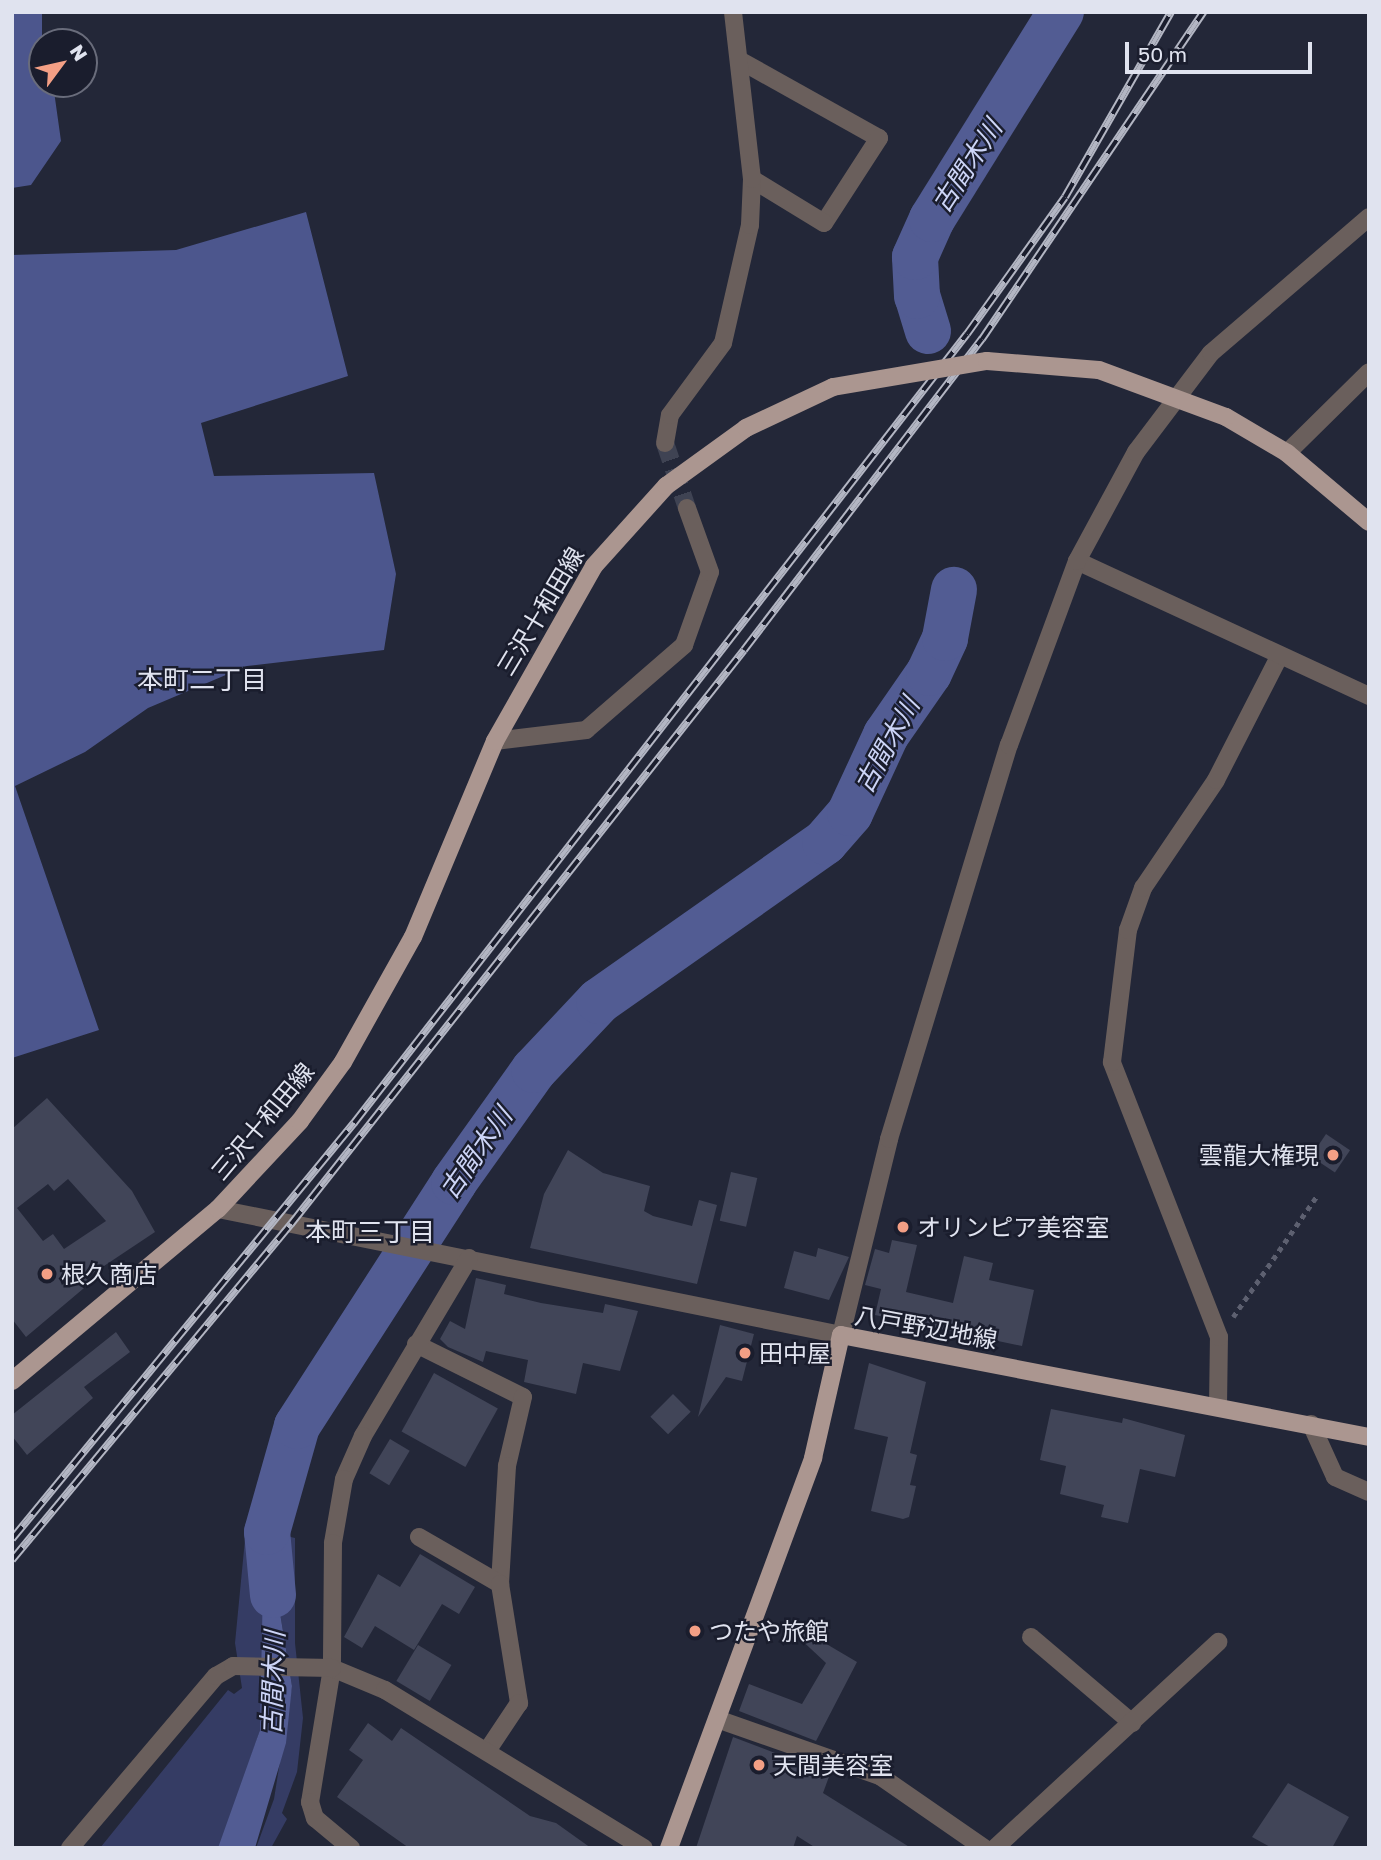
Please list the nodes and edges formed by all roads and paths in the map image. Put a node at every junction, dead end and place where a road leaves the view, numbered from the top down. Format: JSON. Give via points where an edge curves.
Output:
{"nodes":[{"id":1,"x":733,"y":12,"type":"edge"},
{"id":2,"x":741,"y":61,"type":"junction"},
{"id":3,"x":752,"y":179,"type":"junction"},
{"id":4,"x":1369,"y":217,"type":"edge"},
{"id":5,"x":1369,"y":372,"type":"edge"},
{"id":6,"x":665,"y":443,"type":"tunnel mouth"},
{"id":7,"x":1287,"y":453,"type":"junction"},
{"id":8,"x":687,"y":508,"type":"tunnel mouth"},
{"id":9,"x":1369,"y":522,"type":"edge"},
{"id":10,"x":1077,"y":561,"type":"junction"},
{"id":11,"x":1280,"y":655,"type":"junction"},
{"id":12,"x":1369,"y":696,"type":"edge"},
{"id":13,"x":495,"y":741,"type":"junction"},
{"id":14,"x":1317,"y":1198,"type":"dead end"},
{"id":15,"x":218,"y":1209,"type":"junction"},
{"id":16,"x":460,"y":1256,"type":"junction"},
{"id":17,"x":841,"y":1335,"type":"junction"},
{"id":18,"x":1219,"y":1337,"type":"junction"},
{"id":19,"x":416,"y":1344,"type":"junction"},
{"id":20,"x":12,"y":1381,"type":"edge"},
{"id":21,"x":1218,"y":1406,"type":"junction"},
{"id":22,"x":1311,"y":1424,"type":"junction"},
{"id":23,"x":1369,"y":1437,"type":"edge"},
{"id":24,"x":1369,"y":1492,"type":"edge"},
{"id":25,"x":419,"y":1537,"type":"dead end"},
{"id":26,"x":500,"y":1584,"type":"junction"},
{"id":27,"x":1031,"y":1637,"type":"dead end"},
{"id":28,"x":1218,"y":1642,"type":"dead end"},
{"id":29,"x":323,"y":1668,"type":"junction"},
{"id":30,"x":717,"y":1719,"type":"junction"},
{"id":31,"x":1132,"y":1723,"type":"junction"},
{"id":32,"x":487,"y":1751,"type":"junction"},
{"id":33,"x":70,"y":1848,"type":"edge"},
{"id":34,"x":351,"y":1848,"type":"edge"},
{"id":35,"x":644,"y":1848,"type":"edge"},
{"id":36,"x":669,"y":1848,"type":"edge"},
{"id":37,"x":984,"y":1848,"type":"edge"},
{"id":38,"x":995,"y":1848,"type":"edge"}],
"edges":[{"from":1,"to":2,"type":"street"},
{"from":2,"to":3,"type":"street"},
{"from":2,"to":3,"type":"street","via":[[879,138],[824,223]]},
{"from":3,"to":6,"type":"street","via":[[750,225],[723,343],[670,415]]},
{"from":4,"to":10,"type":"street","via":[[1211,353],[1136,453]]},
{"from":5,"to":7,"type":"street"},
{"from":7,"to":9,"type":"main road","name":"三沢十和田線"},
{"from":7,"to":13,"type":"main road","name":"三沢十和田線","bridge":true,"via":[[1226,417],[1099,370],[988,361],[833,387],[746,428],[629,520],[563,615]]},
{"from":8,"to":13,"type":"street","via":[[710,572],[684,645],[586,730]]},
{"from":10,"to":11,"type":"street"},
{"from":10,"to":17,"type":"street","via":[[997,785],[889,1139]]},
{"from":11,"to":12,"type":"street"},
{"from":11,"to":18,"type":"street","via":[[1216,780],[1143,888],[1128,930],[1112,1062]]},
{"from":13,"to":15,"type":"main road","name":"三沢十和田線","via":[[413,937],[343,1062],[300,1121]]},
{"from":14,"to":18,"type":"path"},
{"from":15,"to":16,"type":"street"},
{"from":15,"to":20,"type":"main road","name":"三沢十和田線"},
{"from":16,"to":17,"type":"street"},
{"from":16,"to":19,"type":"street"},
{"from":17,"to":21,"type":"main road","name":"八戸野辺地線"},
{"from":17,"to":30,"type":"main road","name":"八戸野辺地線","via":[[813,1458]]},
{"from":18,"to":21,"type":"street"},
{"from":19,"to":26,"type":"street","via":[[523,1397],[508,1466]]},
{"from":19,"to":29,"type":"street","via":[[344,1479],[333,1543]]},
{"from":21,"to":22,"type":"main road","name":"八戸野辺地線"},
{"from":22,"to":23,"type":"main road","name":"八戸野辺地線"},
{"from":22,"to":24,"type":"street","via":[[1335,1477]]},
{"from":25,"to":26,"type":"street"},
{"from":26,"to":32,"type":"street","via":[[519,1703]]},
{"from":27,"to":31,"type":"street"},
{"from":28,"to":31,"type":"street"},
{"from":29,"to":32,"type":"street","via":[[385,1690]]},
{"from":29,"to":33,"type":"street","via":[[233,1666],[192,1701]]},
{"from":29,"to":34,"type":"street","via":[[310,1802],[315,1818]]},
{"from":30,"to":36,"type":"main road","name":"八戸野辺地線"},
{"from":30,"to":37,"type":"street","via":[[880,1776]]},
{"from":31,"to":38,"type":"street"},
{"from":32,"to":35,"type":"street"}]}
